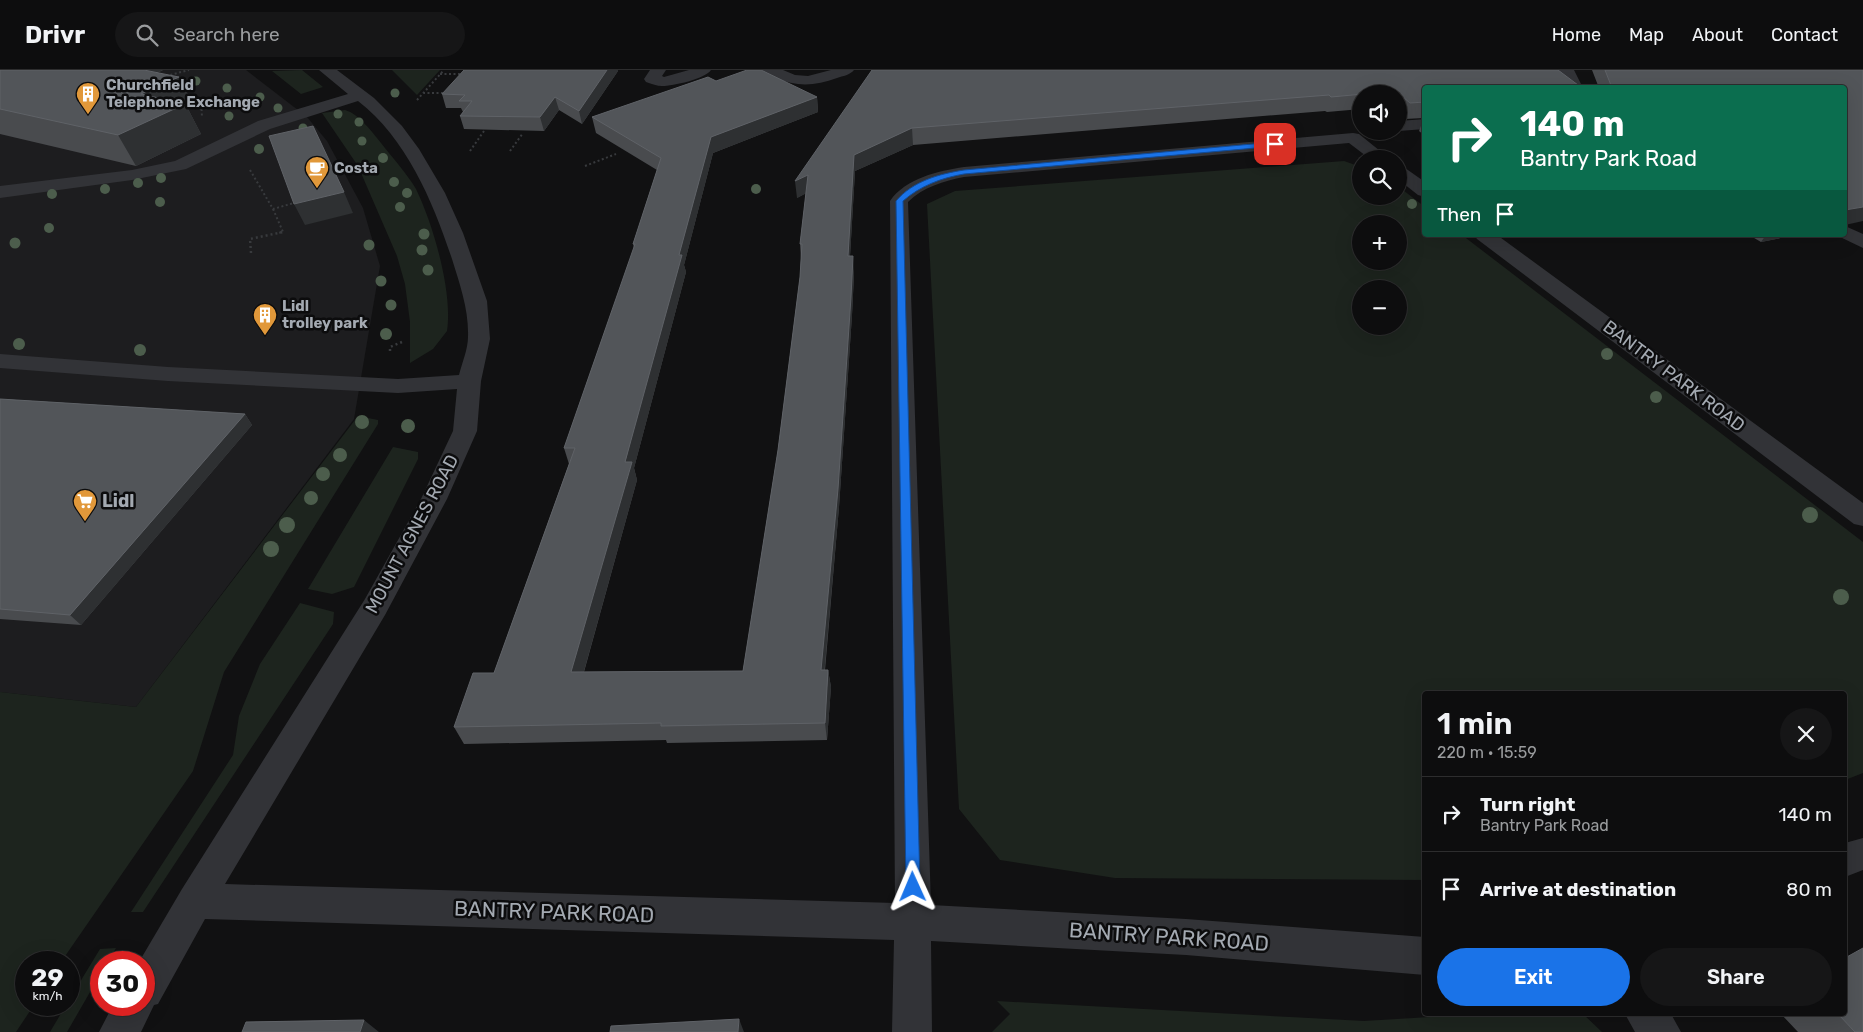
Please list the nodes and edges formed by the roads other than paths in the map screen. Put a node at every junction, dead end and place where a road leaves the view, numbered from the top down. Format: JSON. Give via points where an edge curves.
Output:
{"nodes":[{"id":1,"x":658,"y":70,"type":"edge"},
{"id":2,"x":703,"y":70,"type":"edge"},
{"id":3,"x":770,"y":70,"type":"edge"},
{"id":4,"x":846,"y":70,"type":"edge"},
{"id":5,"x":1566,"y":70,"type":"edge"},
{"id":6,"x":333,"y":71,"type":"edge"},
{"id":7,"x":1574,"y":85,"type":"edge"},
{"id":8,"x":360,"y":95,"type":"junction"},
{"id":9,"x":1422,"y":124,"type":"edge"},
{"id":10,"x":1407,"y":125,"type":"edge"},
{"id":11,"x":1352,"y":135,"type":"edge"},
{"id":12,"x":1407,"y":178,"type":"edge"},
{"id":13,"x":1422,"y":189,"type":"edge"},
{"id":14,"x":0,"y":192,"type":"edge"},
{"id":15,"x":1847,"y":223,"type":"edge"},
{"id":16,"x":1863,"y":227,"type":"edge"},
{"id":17,"x":1847,"y":233,"type":"edge"},
{"id":18,"x":1487,"y":237,"type":"edge"},
{"id":19,"x":1863,"y":242,"type":"edge"},
{"id":20,"x":0,"y":361,"type":"edge"},
{"id":21,"x":469,"y":381,"type":"junction"},
{"id":22,"x":1863,"y":517,"type":"edge"},
{"id":23,"x":1863,"y":854,"type":"edge"},
{"id":24,"x":1847,"y":859,"type":"edge"},
{"id":25,"x":196,"y":901,"type":"junction"},
{"id":26,"x":913,"y":922,"type":"junction"},
{"id":27,"x":1422,"y":956,"type":"edge"},
{"id":28,"x":155,"y":971,"type":"edge"},
{"id":29,"x":128,"y":1016,"type":"edge"},
{"id":30,"x":1647,"y":1016,"type":"edge"},
{"id":31,"x":119,"y":1032,"type":"edge"},
{"id":32,"x":912,"y":1032,"type":"edge"},
{"id":33,"x":1661,"y":1032,"type":"edge"}],
"edges":[{"from":1,"to":2,"type":"street","via":[[652,79],[657,81]]},
{"from":3,"to":4,"type":"street","via":[[790,79],[809,82]]},
{"from":5,"to":7,"type":"street"},
{"from":6,"to":8,"type":"street","name":"MOUNT AGNES ROAD"},
{"from":8,"to":14,"type":"street","via":[[253,130],[180,165],[132,175]]},
{"from":8,"to":21,"type":"street","name":"MOUNT AGNES ROAD","via":[[410,148],[453,233],[476,301],[479,338]]},
{"from":9,"to":10,"type":"street"},
{"from":11,"to":26,"type":"street","via":[[964,172],[914,188],[900,201]]},
{"from":12,"to":13,"type":"street"},
{"from":15,"to":16,"type":"street"},
{"from":17,"to":19,"type":"street"},
{"from":18,"to":22,"type":"street","name":"BANTRY PARK ROAD"},
{"from":20,"to":21,"type":"street","via":[[398,386]]},
{"from":21,"to":25,"type":"street","name":"MOUNT AGNES ROAD","via":[[465,431],[434,500],[375,607]]},
{"from":23,"to":24,"type":"street"},
{"from":25,"to":26,"type":"street","name":"BANTRY PARK ROAD"},
{"from":25,"to":28,"type":"street","name":"MOUNT AGNES ROAD"},
{"from":26,"to":27,"type":"street","name":"BANTRY PARK ROAD","via":[[1186,937]]},
{"from":26,"to":32,"type":"street"},
{"from":29,"to":31,"type":"street"},
{"from":30,"to":33,"type":"street"}]}
